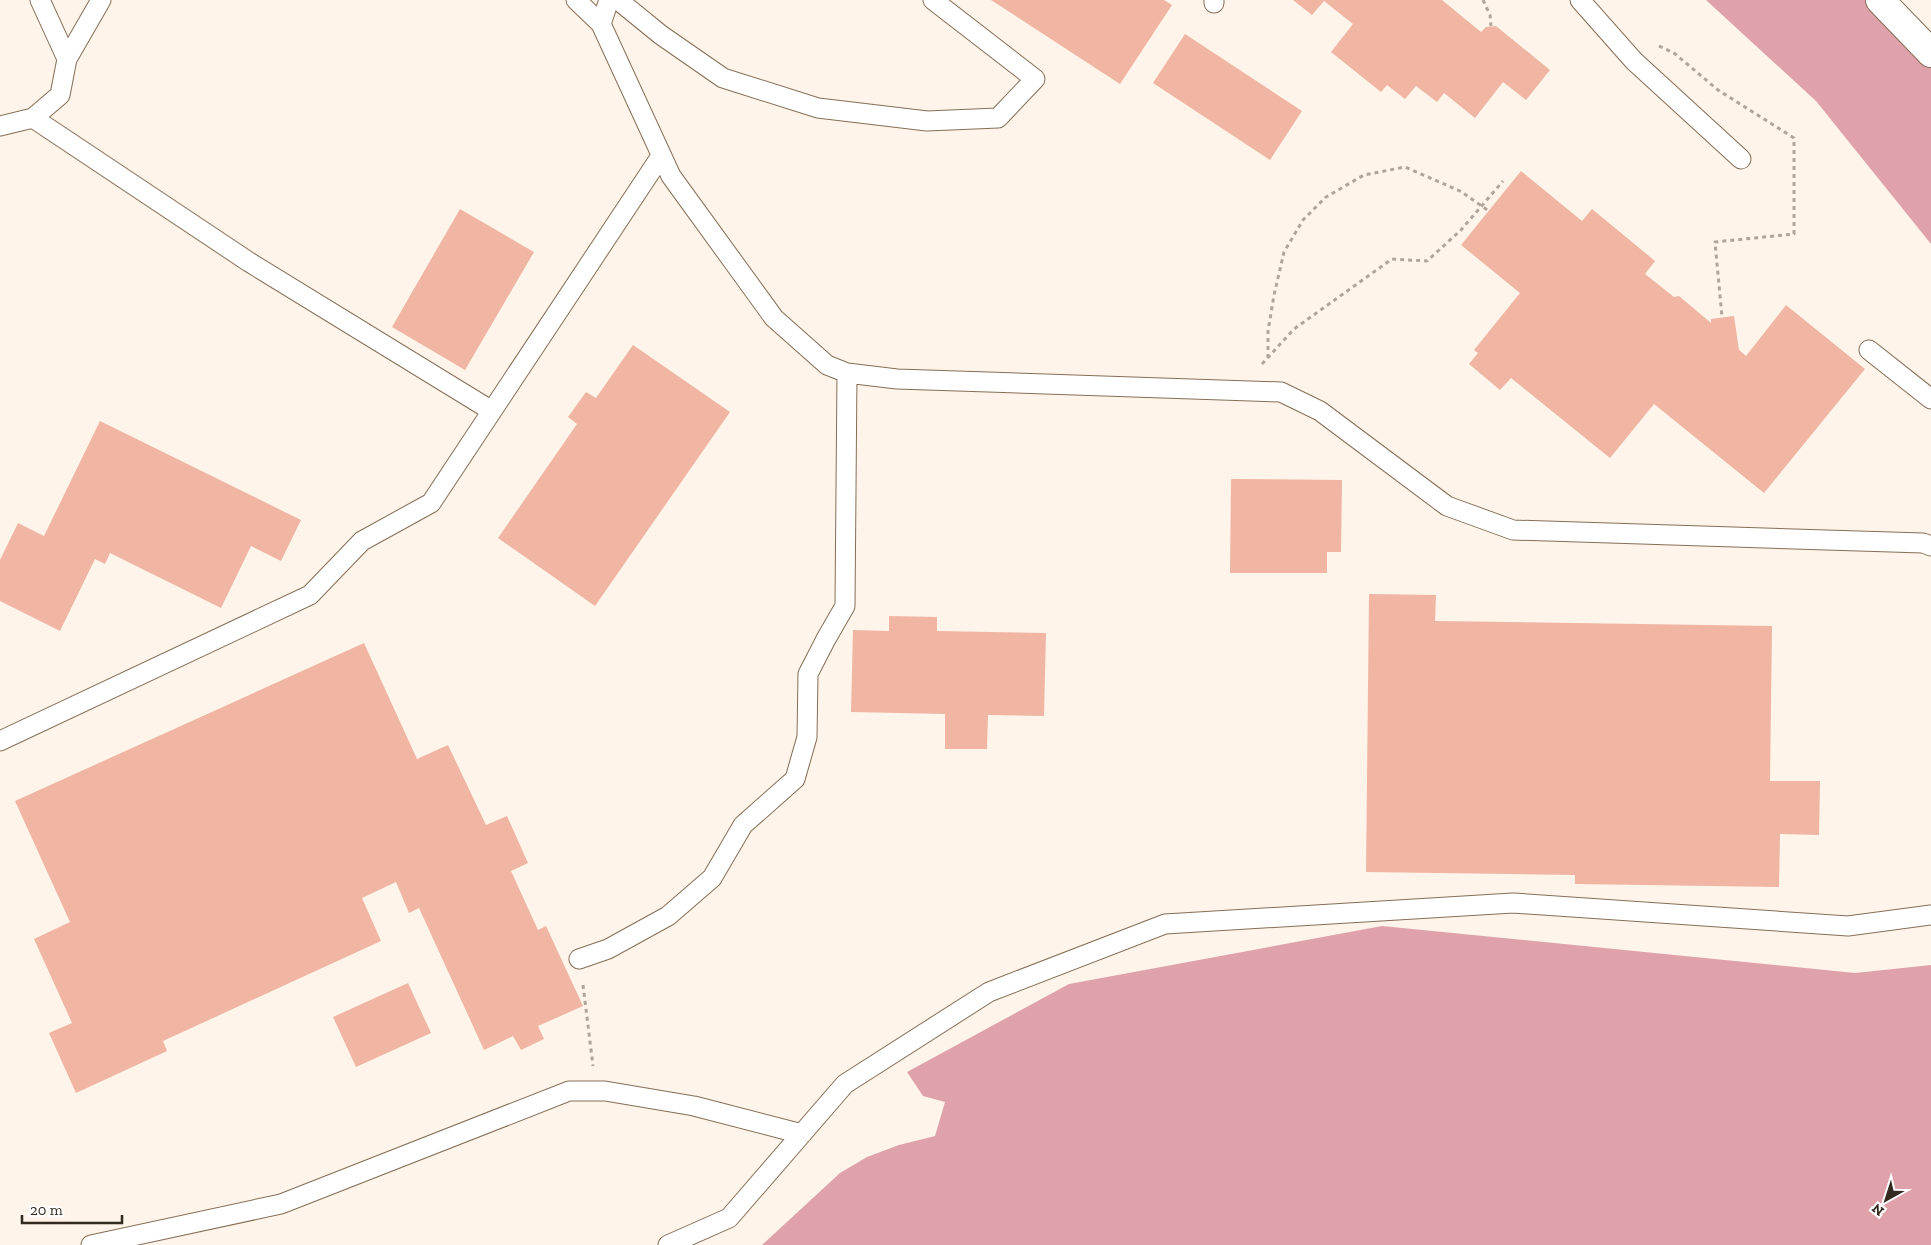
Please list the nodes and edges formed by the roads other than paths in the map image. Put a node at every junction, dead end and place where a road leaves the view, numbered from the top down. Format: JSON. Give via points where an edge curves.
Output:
{"nodes":[{"id":1,"x":40,"y":0,"type":"edge"},
{"id":2,"x":101,"y":0,"type":"edge"},
{"id":3,"x":576,"y":0,"type":"edge"},
{"id":4,"x":609,"y":0,"type":"edge"},
{"id":5,"x":618,"y":0,"type":"edge"},
{"id":6,"x":933,"y":0,"type":"edge"},
{"id":7,"x":1580,"y":0,"type":"edge"},
{"id":8,"x":1880,"y":0,"type":"edge"},
{"id":9,"x":601,"y":24,"type":"junction"},
{"id":10,"x":1931,"y":53,"type":"edge"},
{"id":11,"x":67,"y":59,"type":"junction"},
{"id":12,"x":33,"y":118,"type":"junction"},
{"id":13,"x":0,"y":126,"type":"edge"},
{"id":14,"x":661,"y":156,"type":"junction"},
{"id":15,"x":1741,"y":159,"type":"dead end"},
{"id":16,"x":1870,"y":350,"type":"dead end"},
{"id":17,"x":848,"y":373,"type":"junction"},
{"id":18,"x":1931,"y":399,"type":"edge"},
{"id":19,"x":492,"y":411,"type":"junction"},
{"id":20,"x":1931,"y":546,"type":"edge"},
{"id":21,"x":0,"y":741,"type":"edge"},
{"id":22,"x":1931,"y":915,"type":"edge"},
{"id":23,"x":579,"y":959,"type":"road end"},
{"id":24,"x":802,"y":1134,"type":"junction"},
{"id":25,"x":90,"y":1245,"type":"edge"},
{"id":26,"x":668,"y":1245,"type":"edge"}],
"edges":[{"from":1,"to":11,"type":"lane"},
{"from":2,"to":11,"type":"lane"},
{"from":3,"to":9,"type":"lane"},
{"from":4,"to":9,"type":"lane"},
{"from":5,"to":6,"type":"lane","via":[[723,78],[818,108],[927,121],[998,118],[1035,79]]},
{"from":7,"to":15,"type":"lane","via":[[1634,61]]},
{"from":8,"to":10,"type":"street"},
{"from":9,"to":14,"type":"lane"},
{"from":11,"to":12,"type":"lane","via":[[60,95]]},
{"from":12,"to":13,"type":"lane"},
{"from":12,"to":19,"type":"lane","via":[[249,262]]},
{"from":14,"to":17,"type":"lane","via":[[671,176],[774,318],[827,365]]},
{"from":14,"to":19,"type":"lane"},
{"from":16,"to":18,"type":"lane"},
{"from":17,"to":20,"type":"lane","via":[[897,379],[1281,392],[1320,412],[1447,506],[1513,530],[1923,543]]},
{"from":17,"to":23,"type":"lane","via":[[845,606],[808,674],[807,738],[795,779],[743,825],[712,878],[668,916],[608,949]]},
{"from":19,"to":21,"type":"lane","via":[[431,503],[362,541],[310,595]]},
{"from":22,"to":24,"type":"lane","via":[[1848,926],[1513,903],[1165,924],[989,992],[845,1084]]},
{"from":24,"to":25,"type":"lane","via":[[694,1106],[605,1091],[569,1091],[281,1204]]},
{"from":24,"to":26,"type":"lane","via":[[729,1218]]}]}
